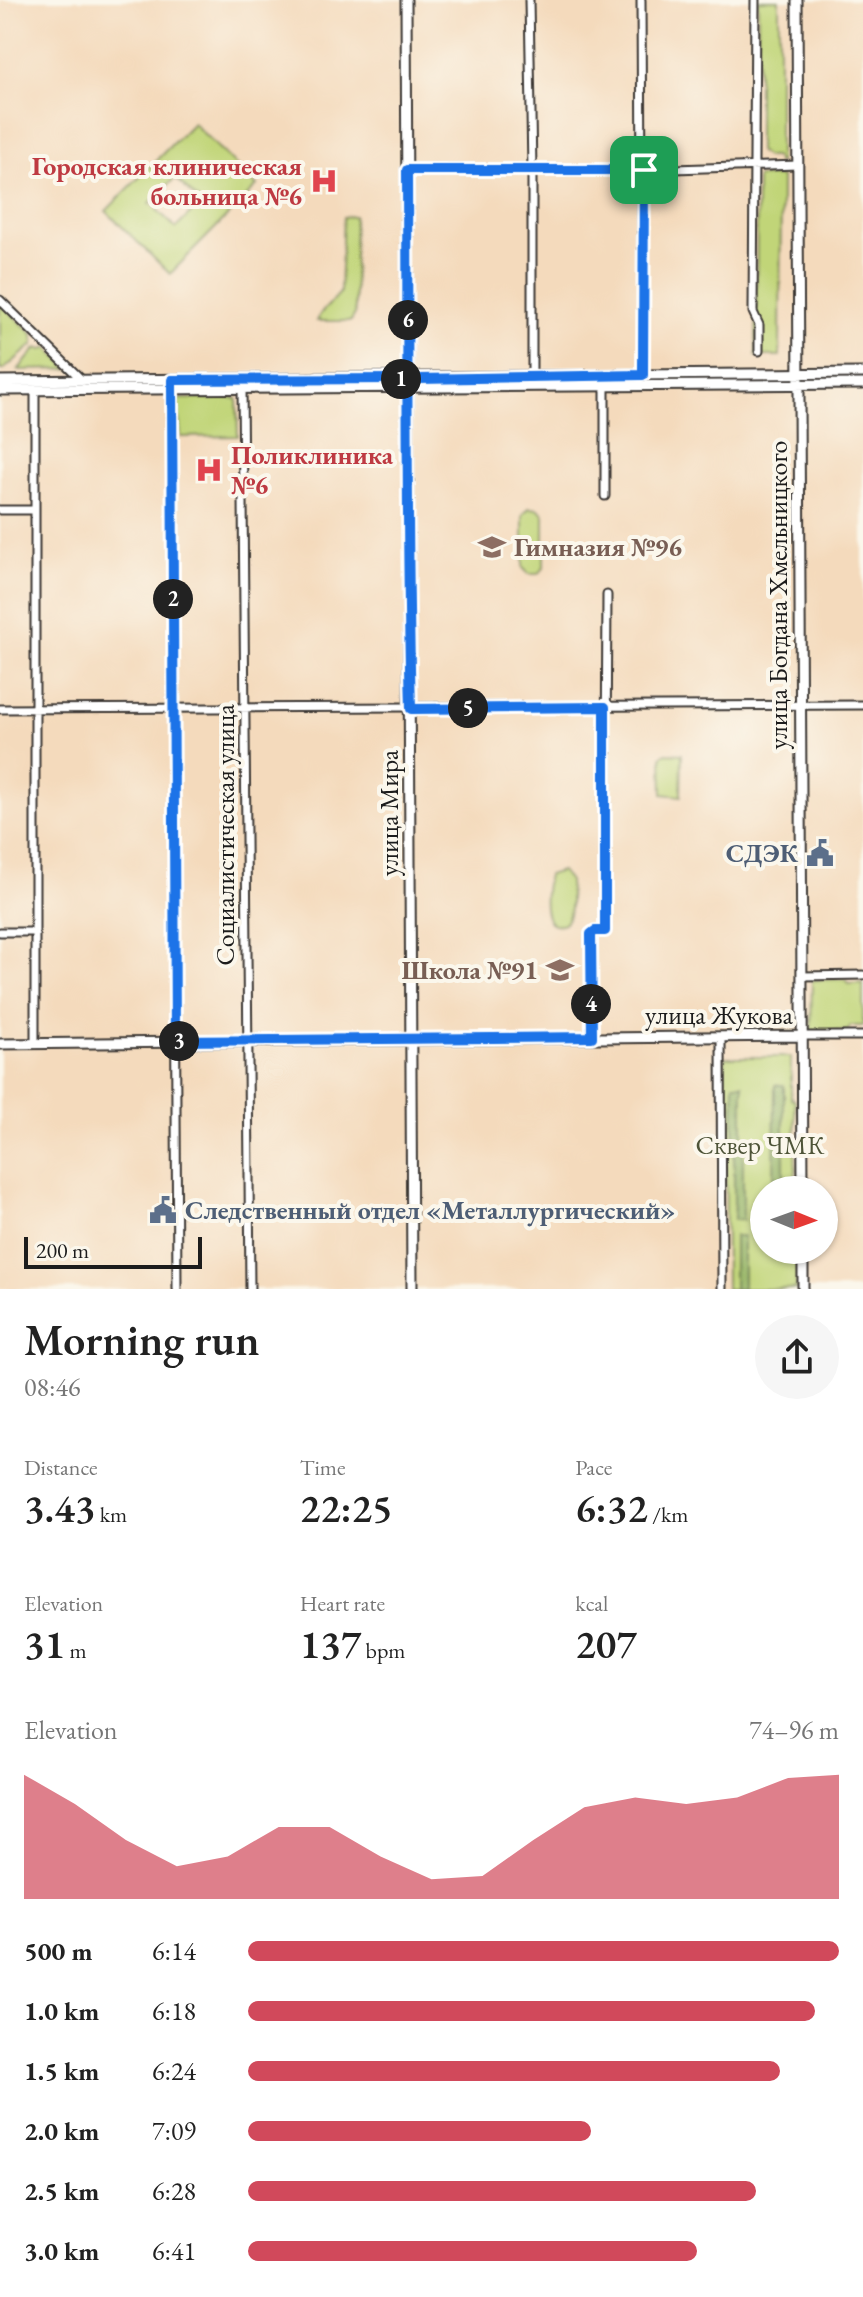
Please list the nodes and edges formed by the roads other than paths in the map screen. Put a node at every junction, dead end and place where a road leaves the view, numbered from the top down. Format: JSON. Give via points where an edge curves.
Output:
{"nodes":[{"id":1,"x":406,"y":0,"type":"edge"},
{"id":2,"x":529,"y":0,"type":"edge"},
{"id":3,"x":641,"y":0,"type":"edge"},
{"id":4,"x":755,"y":0,"type":"edge"},
{"id":5,"x":797,"y":0,"type":"edge"},
{"id":6,"x":798,"y":165,"type":"junction"},
{"id":7,"x":754,"y":166,"type":"junction"},
{"id":8,"x":407,"y":170,"type":"junction"},
{"id":9,"x":532,"y":170,"type":"junction"},
{"id":10,"x":644,"y":170,"type":"junction"},
{"id":11,"x":0,"y":300,"type":"edge"},
{"id":12,"x":759,"y":351,"type":"dead end"},
{"id":13,"x":863,"y":373,"type":"edge"},
{"id":14,"x":643,"y":375,"type":"junction"},
{"id":15,"x":532,"y":376,"type":"junction"},
{"id":16,"x":798,"y":379,"type":"junction"},
{"id":17,"x":0,"y":381,"type":"edge"},
{"id":18,"x":83,"y":381,"type":"junction"},
{"id":19,"x":409,"y":383,"type":"junction"},
{"id":20,"x":863,"y":384,"type":"edge"},
{"id":21,"x":172,"y":385,"type":"junction"},
{"id":22,"x":242,"y":385,"type":"junction"},
{"id":23,"x":605,"y":386,"type":"junction"},
{"id":24,"x":35,"y":389,"type":"junction"},
{"id":25,"x":0,"y":390,"type":"edge"},
{"id":26,"x":605,"y":496,"type":"dead end"},
{"id":27,"x":0,"y":510,"type":"edge"},
{"id":28,"x":35,"y":510,"type":"junction"},
{"id":29,"x":607,"y":595,"type":"dead end"},
{"id":30,"x":800,"y":705,"type":"junction"},
{"id":31,"x":863,"y":705,"type":"edge"},
{"id":32,"x":605,"y":707,"type":"junction"},
{"id":33,"x":0,"y":709,"type":"edge"},
{"id":34,"x":35,"y":709,"type":"junction"},
{"id":35,"x":244,"y":709,"type":"junction"},
{"id":36,"x":411,"y":709,"type":"junction"},
{"id":37,"x":173,"y":710,"type":"junction"},
{"id":38,"x":0,"y":932,"type":"edge"},
{"id":39,"x":35,"y":932,"type":"junction"},
{"id":40,"x":863,"y":975,"type":"edge"},
{"id":41,"x":802,"y":976,"type":"junction"},
{"id":42,"x":802,"y":1036,"type":"junction"},
{"id":43,"x":863,"y":1036,"type":"edge"},
{"id":44,"x":592,"y":1037,"type":"junction"},
{"id":45,"x":721,"y":1037,"type":"junction"},
{"id":46,"x":413,"y":1040,"type":"junction"},
{"id":47,"x":175,"y":1041,"type":"junction"},
{"id":48,"x":246,"y":1041,"type":"junction"},
{"id":49,"x":0,"y":1044,"type":"edge"},
{"id":50,"x":35,"y":1044,"type":"junction"},
{"id":51,"x":803,"y":1176,"type":"edge"},
{"id":52,"x":803,"y":1264,"type":"edge"},
{"id":53,"x":177,"y":1289,"type":"edge"},
{"id":54,"x":250,"y":1289,"type":"edge"},
{"id":55,"x":412,"y":1289,"type":"edge"},
{"id":56,"x":722,"y":1289,"type":"edge"},
{"id":57,"x":803,"y":1289,"type":"edge"}],
"edges":[{"from":1,"to":8,"type":"main road","name":"улица Мира"},
{"from":2,"to":9,"type":"street"},
{"from":3,"to":10,"type":"street"},
{"from":4,"to":7,"type":"street"},
{"from":5,"to":6,"type":"main road","name":"улица Богдана Хмельницкого"},
{"from":6,"to":7,"type":"street"},
{"from":6,"to":16,"type":"main road","name":"улица Богдана Хмельницкого"},
{"from":7,"to":10,"type":"street"},
{"from":7,"to":12,"type":"street","via":[[753,312]]},
{"from":8,"to":9,"type":"street"},
{"from":8,"to":19,"type":"main road","name":"улица Мира"},
{"from":9,"to":10,"type":"street"},
{"from":9,"to":15,"type":"street"},
{"from":10,"to":14,"type":"street"},
{"from":11,"to":18,"type":"street"},
{"from":13,"to":16,"type":"main road"},
{"from":14,"to":15,"type":"main road"},
{"from":14,"to":16,"type":"main road"},
{"from":15,"to":19,"type":"main road"},
{"from":16,"to":20,"type":"main road"},
{"from":16,"to":23,"type":"main road"},
{"from":16,"to":30,"type":"main road","name":"улица Богдана Хмельницкого"},
{"from":17,"to":18,"type":"main road"},
{"from":18,"to":21,"type":"main road"},
{"from":19,"to":22,"type":"main road"},
{"from":19,"to":23,"type":"main road"},
{"from":19,"to":36,"type":"main road","name":"улица Мира"},
{"from":21,"to":22,"type":"main road"},
{"from":21,"to":24,"type":"main road"},
{"from":21,"to":37,"type":"street"},
{"from":22,"to":35,"type":"street","name":"Социалистическая улица"},
{"from":23,"to":26,"type":"street"},
{"from":24,"to":25,"type":"main road"},
{"from":24,"to":28,"type":"street"},
{"from":27,"to":28,"type":"street"},
{"from":28,"to":34,"type":"street"},
{"from":29,"to":32,"type":"street"},
{"from":30,"to":31,"type":"street"},
{"from":30,"to":32,"type":"street"},
{"from":30,"to":41,"type":"main road","name":"улица Богдана Хмельницкого"},
{"from":32,"to":36,"type":"street"},
{"from":32,"to":44,"type":"street","via":[[605,931],[591,934]]},
{"from":33,"to":34,"type":"street"},
{"from":34,"to":37,"type":"street"},
{"from":34,"to":39,"type":"street"},
{"from":35,"to":36,"type":"street"},
{"from":35,"to":37,"type":"street"},
{"from":35,"to":48,"type":"street","name":"Социалистическая улица"},
{"from":36,"to":46,"type":"main road","name":"улица Мира"},
{"from":37,"to":47,"type":"street"},
{"from":38,"to":39,"type":"street"},
{"from":39,"to":50,"type":"street"},
{"from":40,"to":41,"type":"street","name":"улица Жукова"},
{"from":41,"to":42,"type":"main road","name":"улица Богдана Хмельницкого"},
{"from":42,"to":43,"type":"street","name":"улица Жукова"},
{"from":42,"to":45,"type":"main road","name":"улица Жукова"},
{"from":42,"to":51,"type":"main road","name":"улица Богдана Хмельницкого"},
{"from":44,"to":45,"type":"main road","name":"улица Жукова"},
{"from":44,"to":46,"type":"main road","name":"улица Жукова"},
{"from":45,"to":56,"type":"street"},
{"from":46,"to":48,"type":"main road","name":"улица Жукова"},
{"from":46,"to":55,"type":"main road","name":"улица Мира"},
{"from":47,"to":48,"type":"main road","name":"улица Жукова"},
{"from":47,"to":50,"type":"main road","name":"улица Жукова"},
{"from":47,"to":53,"type":"street"},
{"from":48,"to":54,"type":"street","name":"Социалистическая улица"},
{"from":49,"to":50,"type":"main road","name":"улица Жукова"},
{"from":52,"to":57,"type":"main road"}]}
